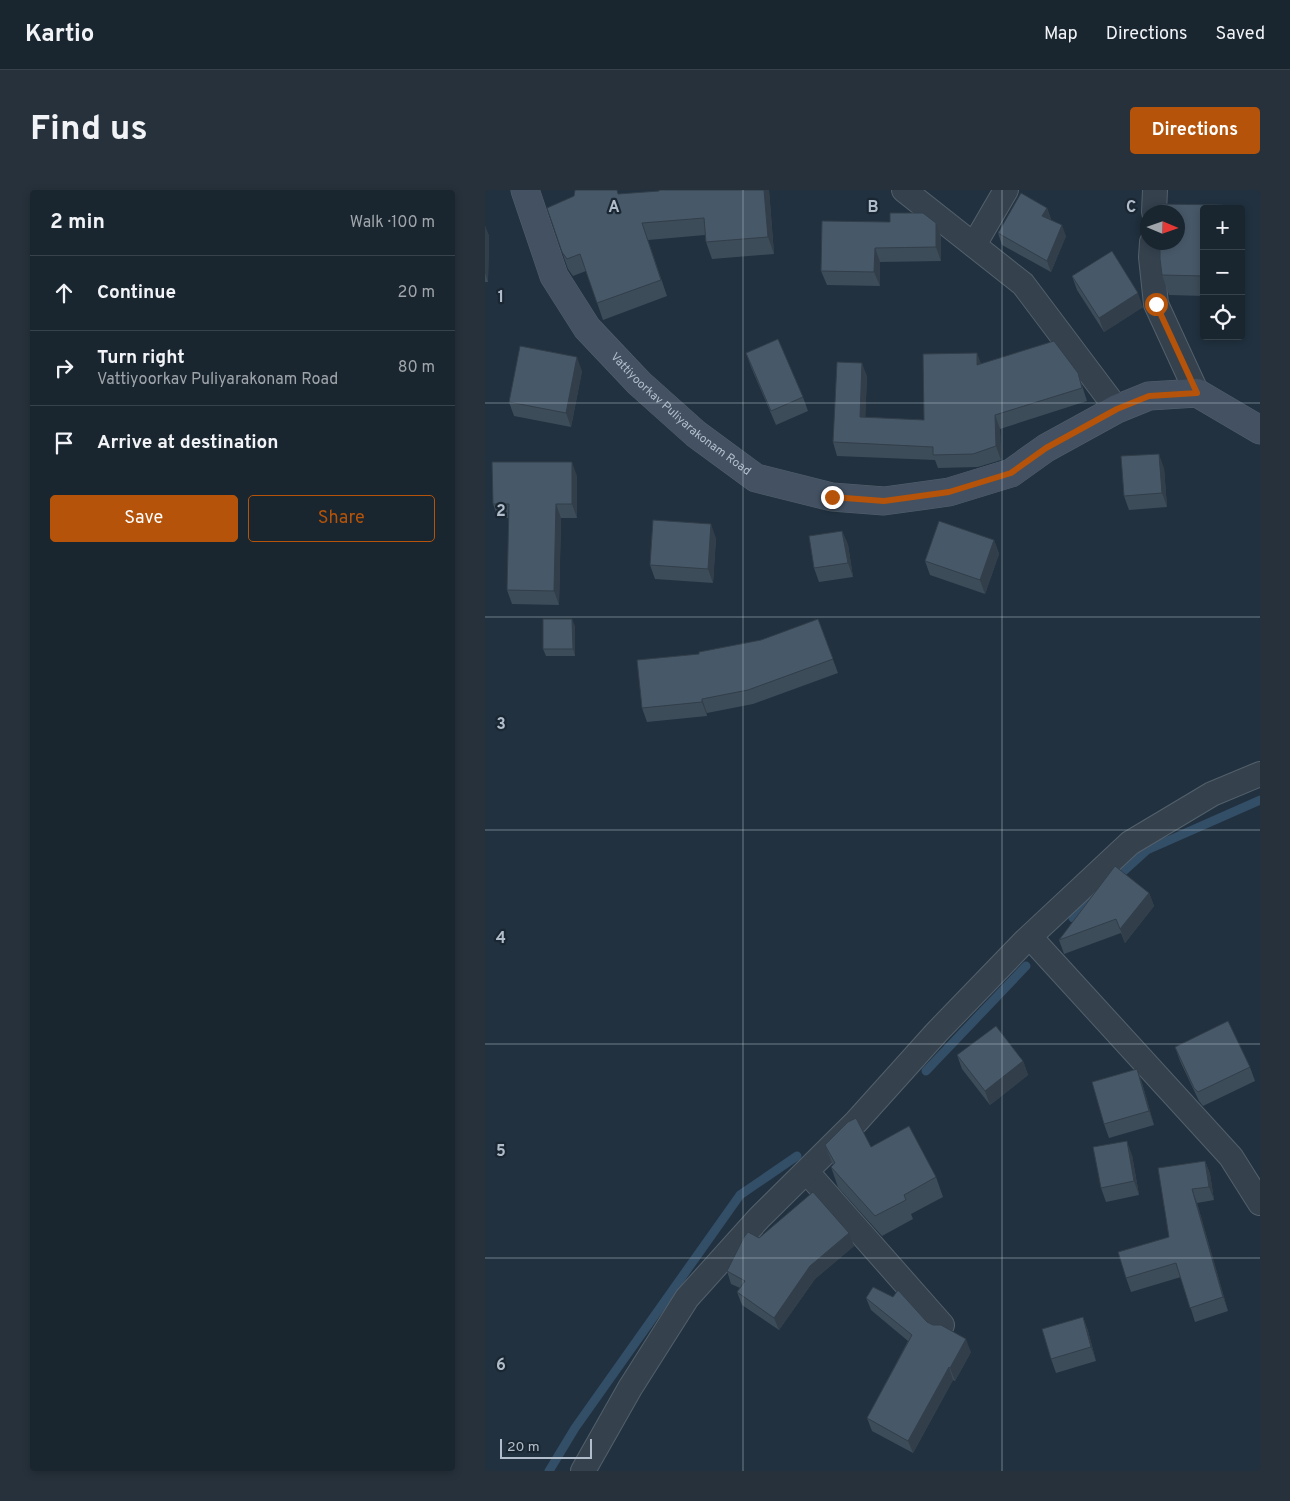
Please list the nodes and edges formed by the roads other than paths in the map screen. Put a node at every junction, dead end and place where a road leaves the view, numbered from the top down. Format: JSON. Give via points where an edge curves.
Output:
{"nodes":[{"id":1,"x":525,"y":190,"type":"edge"},
{"id":2,"x":904,"y":190,"type":"edge"},
{"id":3,"x":1006,"y":190,"type":"edge"},
{"id":4,"x":1155,"y":190,"type":"edge"},
{"id":5,"x":1154,"y":205,"type":"edge"},
{"id":6,"x":974,"y":245,"type":"junction"},
{"id":7,"x":1151,"y":250,"type":"edge"},
{"id":8,"x":1197,"y":393,"type":"junction"},
{"id":9,"x":1117,"y":409,"type":"junction"},
{"id":10,"x":1260,"y":430,"type":"edge"},
{"id":11,"x":1260,"y":774,"type":"edge"},
{"id":12,"x":1030,"y":937,"type":"junction"},
{"id":13,"x":807,"y":1172,"type":"junction"},
{"id":14,"x":1260,"y":1203,"type":"edge"},
{"id":15,"x":942,"y":1325,"type":"edge"},
{"id":16,"x":583,"y":1471,"type":"edge"}],
"edges":[{"from":1,"to":9,"type":"main road","name":"Vattiyoorkav Puliyarakonam Road","via":[[554,276],[587,328],[639,383],[696,434],[755,478],[832,497],[884,501],[949,492],[1011,473],[1046,448]]},
{"from":2,"to":6,"type":"street"},
{"from":3,"to":6,"type":"street"},
{"from":4,"to":5,"type":"street"},
{"from":6,"to":9,"type":"street","via":[[1023,284]]},
{"from":7,"to":8,"type":"street","via":[[1156,304]]},
{"from":8,"to":9,"type":"main road","name":"Vattiyoorkav Puliyarakonam Road","via":[[1149,396]]},
{"from":8,"to":10,"type":"main road"},
{"from":11,"to":12,"type":"street","via":[[1212,794],[1130,843]]},
{"from":12,"to":13,"type":"street"},
{"from":12,"to":14,"type":"street","via":[[1231,1157]]},
{"from":13,"to":15,"type":"street"},
{"from":13,"to":16,"type":"street","via":[[759,1218],[687,1298]]}]}
